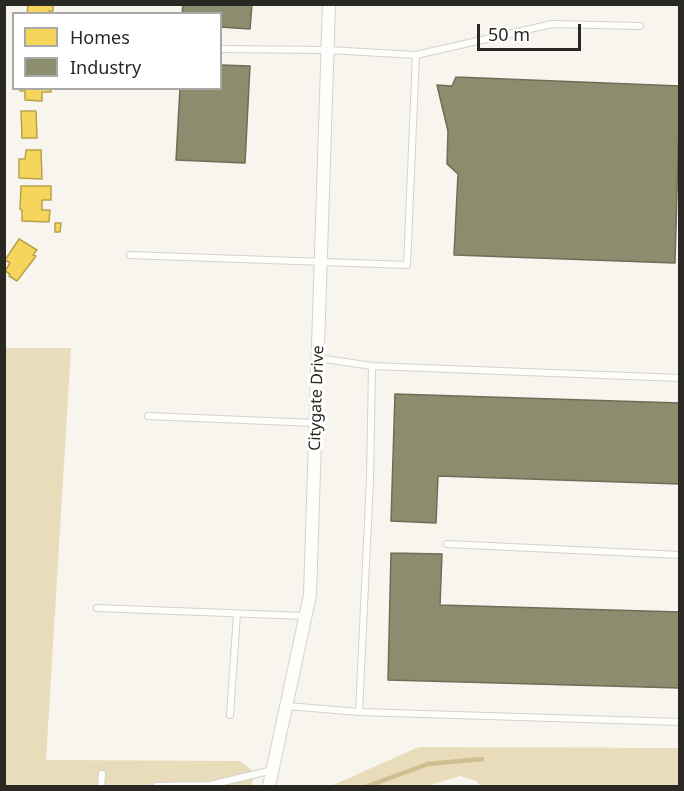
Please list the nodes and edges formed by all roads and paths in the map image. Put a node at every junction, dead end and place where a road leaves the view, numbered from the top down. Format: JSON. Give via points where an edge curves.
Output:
{"nodes":[{"id":1,"x":329,"y":4,"type":"edge"},
{"id":2,"x":640,"y":26,"type":"dead end"},
{"id":3,"x":222,"y":49,"type":"edge"},
{"id":4,"x":328,"y":50,"type":"junction"},
{"id":5,"x":416,"y":55,"type":"junction"},
{"id":6,"x":130,"y":255,"type":"dead end"},
{"id":7,"x":321,"y":262,"type":"junction"},
{"id":8,"x":318,"y":358,"type":"junction"},
{"id":9,"x":372,"y":366,"type":"junction"},
{"id":10,"x":680,"y":378,"type":"edge"},
{"id":11,"x":148,"y":416,"type":"dead end"},
{"id":12,"x":316,"y":423,"type":"junction"},
{"id":13,"x":447,"y":544,"type":"dead end"},
{"id":14,"x":680,"y":555,"type":"edge"},
{"id":15,"x":97,"y":609,"type":"dead end"},
{"id":16,"x":237,"y":614,"type":"junction"},
{"id":17,"x":306,"y":616,"type":"junction"},
{"id":18,"x":287,"y":706,"type":"junction"},
{"id":19,"x":359,"y":712,"type":"junction"},
{"id":20,"x":230,"y":715,"type":"dead end"},
{"id":21,"x":680,"y":722,"type":"edge"},
{"id":22,"x":273,"y":770,"type":"junction"},
{"id":23,"x":102,"y":774,"type":"dead end"},
{"id":24,"x":101,"y":786,"type":"edge"},
{"id":25,"x":156,"y":786,"type":"edge"},
{"id":26,"x":269,"y":786,"type":"edge"}],
"edges":[{"from":1,"to":4,"type":"street","name":"Citygate Drive"},
{"from":2,"to":5,"type":"lane","via":[[552,24]]},
{"from":3,"to":4,"type":"lane"},
{"from":4,"to":5,"type":"lane"},
{"from":4,"to":7,"type":"street","name":"Citygate Drive"},
{"from":5,"to":7,"type":"lane","via":[[407,265]]},
{"from":6,"to":7,"type":"lane"},
{"from":7,"to":8,"type":"street","name":"Citygate Drive"},
{"from":8,"to":9,"type":"lane"},
{"from":8,"to":12,"type":"street","name":"Citygate Drive"},
{"from":9,"to":10,"type":"lane"},
{"from":9,"to":19,"type":"lane"},
{"from":11,"to":12,"type":"lane"},
{"from":12,"to":17,"type":"street","name":"Citygate Drive"},
{"from":13,"to":14,"type":"lane"},
{"from":15,"to":16,"type":"lane"},
{"from":16,"to":17,"type":"lane"},
{"from":16,"to":20,"type":"lane"},
{"from":17,"to":18,"type":"street","name":"Citygate Drive"},
{"from":18,"to":19,"type":"lane"},
{"from":18,"to":22,"type":"street","name":"Citygate Drive"},
{"from":19,"to":21,"type":"lane"},
{"from":22,"to":25,"type":"lane","via":[[210,785]]},
{"from":22,"to":26,"type":"street","name":"Citygate Drive"},
{"from":23,"to":24,"type":"lane"}]}
